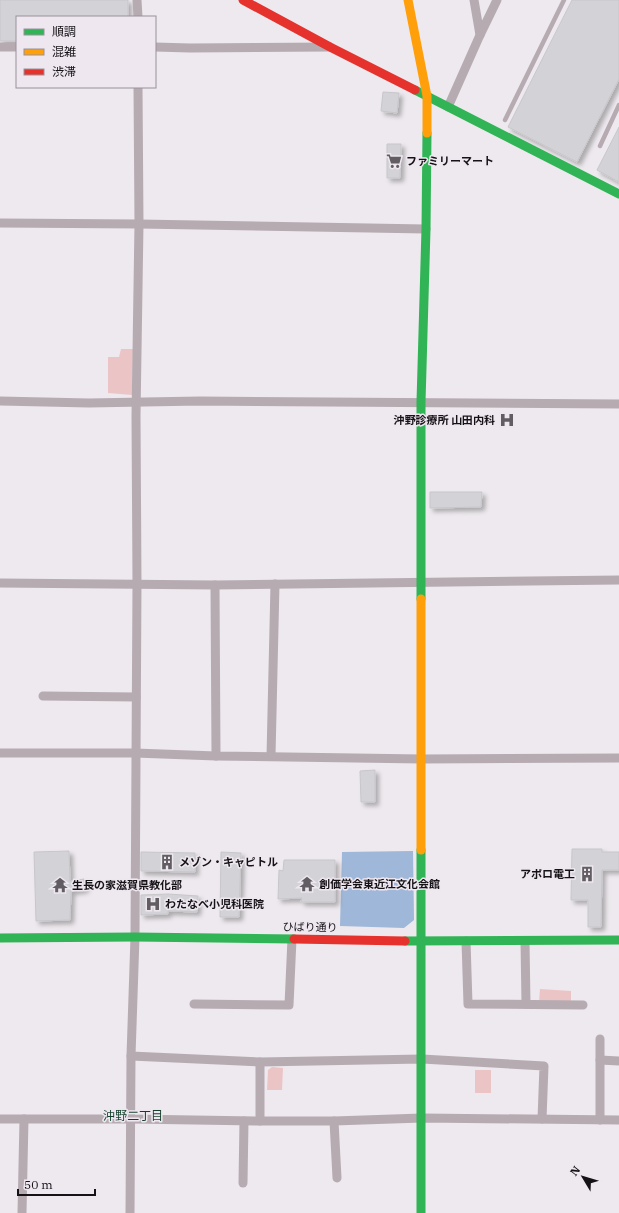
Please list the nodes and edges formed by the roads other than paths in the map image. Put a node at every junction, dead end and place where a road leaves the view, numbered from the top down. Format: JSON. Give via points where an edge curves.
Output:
{"nodes":[{"id":1,"x":137,"y":0,"type":"edge"},
{"id":2,"x":243,"y":0,"type":"edge"},
{"id":3,"x":408,"y":0,"type":"edge"},
{"id":4,"x":474,"y":0,"type":"edge"},
{"id":5,"x":497,"y":0,"type":"edge"},
{"id":6,"x":564,"y":0,"type":"edge"},
{"id":7,"x":138,"y":16,"type":"edge"},
{"id":8,"x":480,"y":36,"type":"junction"},
{"id":9,"x":16,"y":46,"type":"edge"},
{"id":10,"x":156,"y":46,"type":"edge"},
{"id":11,"x":0,"y":47,"type":"edge"},
{"id":12,"x":330,"y":47,"type":"junction"},
{"id":13,"x":138,"y":88,"type":"edge"},
{"id":14,"x":427,"y":96,"type":"junction"},
{"id":15,"x":619,"y":105,"type":"edge"},
{"id":16,"x":448,"y":107,"type":"junction"},
{"id":17,"x":505,"y":120,"type":"dead end"},
{"id":18,"x":600,"y":146,"type":"dead end"},
{"id":19,"x":619,"y":194,"type":"edge"},
{"id":20,"x":0,"y":223,"type":"edge"},
{"id":21,"x":139,"y":224,"type":"junction"},
{"id":22,"x":426,"y":229,"type":"junction"},
{"id":23,"x":0,"y":401,"type":"edge"},
{"id":24,"x":136,"y":401,"type":"junction"},
{"id":25,"x":421,"y":402,"type":"junction"},
{"id":26,"x":619,"y":404,"type":"edge"},
{"id":27,"x":619,"y":580,"type":"edge"},
{"id":28,"x":421,"y":581,"type":"junction"},
{"id":29,"x":0,"y":582,"type":"edge"},
{"id":30,"x":137,"y":583,"type":"junction"},
{"id":31,"x":275,"y":584,"type":"junction"},
{"id":32,"x":215,"y":585,"type":"junction"},
{"id":33,"x":43,"y":696,"type":"dead end"},
{"id":34,"x":136,"y":697,"type":"junction"},
{"id":35,"x":0,"y":753,"type":"edge"},
{"id":36,"x":135,"y":753,"type":"junction"},
{"id":37,"x":216,"y":756,"type":"junction"},
{"id":38,"x":271,"y":756,"type":"junction"},
{"id":39,"x":619,"y":758,"type":"edge"},
{"id":40,"x":422,"y":759,"type":"junction"},
{"id":41,"x":135,"y":937,"type":"junction"},
{"id":42,"x":0,"y":938,"type":"edge"},
{"id":43,"x":292,"y":939,"type":"junction"},
{"id":44,"x":619,"y":940,"type":"edge"},
{"id":45,"x":420,"y":941,"type":"junction"},
{"id":46,"x":466,"y":941,"type":"junction"},
{"id":47,"x":525,"y":941,"type":"junction"},
{"id":48,"x":194,"y":1004,"type":"dead end"},
{"id":49,"x":526,"y":1004,"type":"junction"},
{"id":50,"x":583,"y":1005,"type":"dead end"},
{"id":51,"x":600,"y":1039,"type":"dead end"},
{"id":52,"x":131,"y":1056,"type":"junction"},
{"id":53,"x":422,"y":1059,"type":"junction"},
{"id":54,"x":600,"y":1060,"type":"junction"},
{"id":55,"x":619,"y":1061,"type":"edge"},
{"id":56,"x":260,"y":1062,"type":"junction"},
{"id":57,"x":422,"y":1118,"type":"junction"},
{"id":58,"x":0,"y":1119,"type":"edge"},
{"id":59,"x":24,"y":1119,"type":"junction"},
{"id":60,"x":132,"y":1119,"type":"junction"},
{"id":61,"x":542,"y":1119,"type":"junction"},
{"id":62,"x":600,"y":1120,"type":"junction"},
{"id":63,"x":619,"y":1120,"type":"edge"},
{"id":64,"x":244,"y":1121,"type":"junction"},
{"id":65,"x":260,"y":1121,"type":"junction"},
{"id":66,"x":334,"y":1121,"type":"junction"},
{"id":67,"x":337,"y":1178,"type":"dead end"},
{"id":68,"x":243,"y":1183,"type":"dead end"},
{"id":69,"x":22,"y":1213,"type":"edge"},
{"id":70,"x":130,"y":1213,"type":"edge"},
{"id":71,"x":421,"y":1213,"type":"edge"}],
"edges":[{"from":1,"to":7,"type":"street"},
{"from":2,"to":12,"type":"street"},
{"from":3,"to":14,"type":"street"},
{"from":4,"to":8,"type":"street"},
{"from":5,"to":8,"type":"street"},
{"from":6,"to":17,"type":"lane"},
{"from":8,"to":16,"type":"street"},
{"from":9,"to":11,"type":"street"},
{"from":10,"to":12,"type":"street"},
{"from":12,"to":14,"type":"street"},
{"from":13,"to":21,"type":"street"},
{"from":14,"to":16,"type":"street"},
{"from":14,"to":22,"type":"street"},
{"from":15,"to":18,"type":"lane"},
{"from":16,"to":19,"type":"street"},
{"from":20,"to":21,"type":"street"},
{"from":21,"to":22,"type":"street"},
{"from":21,"to":24,"type":"street"},
{"from":22,"to":25,"type":"street"},
{"from":23,"to":24,"type":"street"},
{"from":24,"to":25,"type":"street"},
{"from":24,"to":30,"type":"street"},
{"from":25,"to":26,"type":"street"},
{"from":25,"to":28,"type":"street"},
{"from":27,"to":28,"type":"street"},
{"from":28,"to":31,"type":"street"},
{"from":28,"to":40,"type":"street"},
{"from":29,"to":30,"type":"street"},
{"from":30,"to":32,"type":"street"},
{"from":30,"to":34,"type":"street"},
{"from":31,"to":32,"type":"street"},
{"from":31,"to":38,"type":"street"},
{"from":32,"to":37,"type":"street"},
{"from":33,"to":34,"type":"street"},
{"from":34,"to":36,"type":"street"},
{"from":35,"to":36,"type":"street"},
{"from":36,"to":37,"type":"street"},
{"from":36,"to":41,"type":"street"},
{"from":37,"to":38,"type":"street"},
{"from":38,"to":40,"type":"street"},
{"from":39,"to":40,"type":"street"},
{"from":40,"to":45,"type":"street"},
{"from":41,"to":42,"type":"street","name":"ひばり通り"},
{"from":41,"to":43,"type":"street","name":"ひばり通り"},
{"from":41,"to":52,"type":"street"},
{"from":43,"to":45,"type":"street","name":"ひばり通り"},
{"from":43,"to":48,"type":"street","via":[[289,1005]]},
{"from":44,"to":47,"type":"street","name":"ひばり通り"},
{"from":45,"to":46,"type":"street","name":"ひばり通り"},
{"from":45,"to":53,"type":"street"},
{"from":46,"to":47,"type":"street","name":"ひばり通り"},
{"from":46,"to":49,"type":"street","via":[[468,1004]]},
{"from":47,"to":49,"type":"street"},
{"from":49,"to":50,"type":"street"},
{"from":51,"to":54,"type":"street"},
{"from":52,"to":56,"type":"street"},
{"from":52,"to":60,"type":"street"},
{"from":53,"to":56,"type":"street"},
{"from":53,"to":57,"type":"street"},
{"from":53,"to":61,"type":"street","via":[[544,1066]]},
{"from":54,"to":55,"type":"street"},
{"from":54,"to":62,"type":"street"},
{"from":56,"to":65,"type":"street"},
{"from":57,"to":61,"type":"street"},
{"from":57,"to":66,"type":"street"},
{"from":57,"to":71,"type":"street"},
{"from":58,"to":59,"type":"street"},
{"from":59,"to":60,"type":"street"},
{"from":59,"to":69,"type":"street"},
{"from":60,"to":64,"type":"street"},
{"from":60,"to":70,"type":"street"},
{"from":61,"to":62,"type":"street"},
{"from":62,"to":63,"type":"street"},
{"from":64,"to":65,"type":"street"},
{"from":64,"to":68,"type":"street"},
{"from":65,"to":66,"type":"street"},
{"from":66,"to":67,"type":"street"}]}
